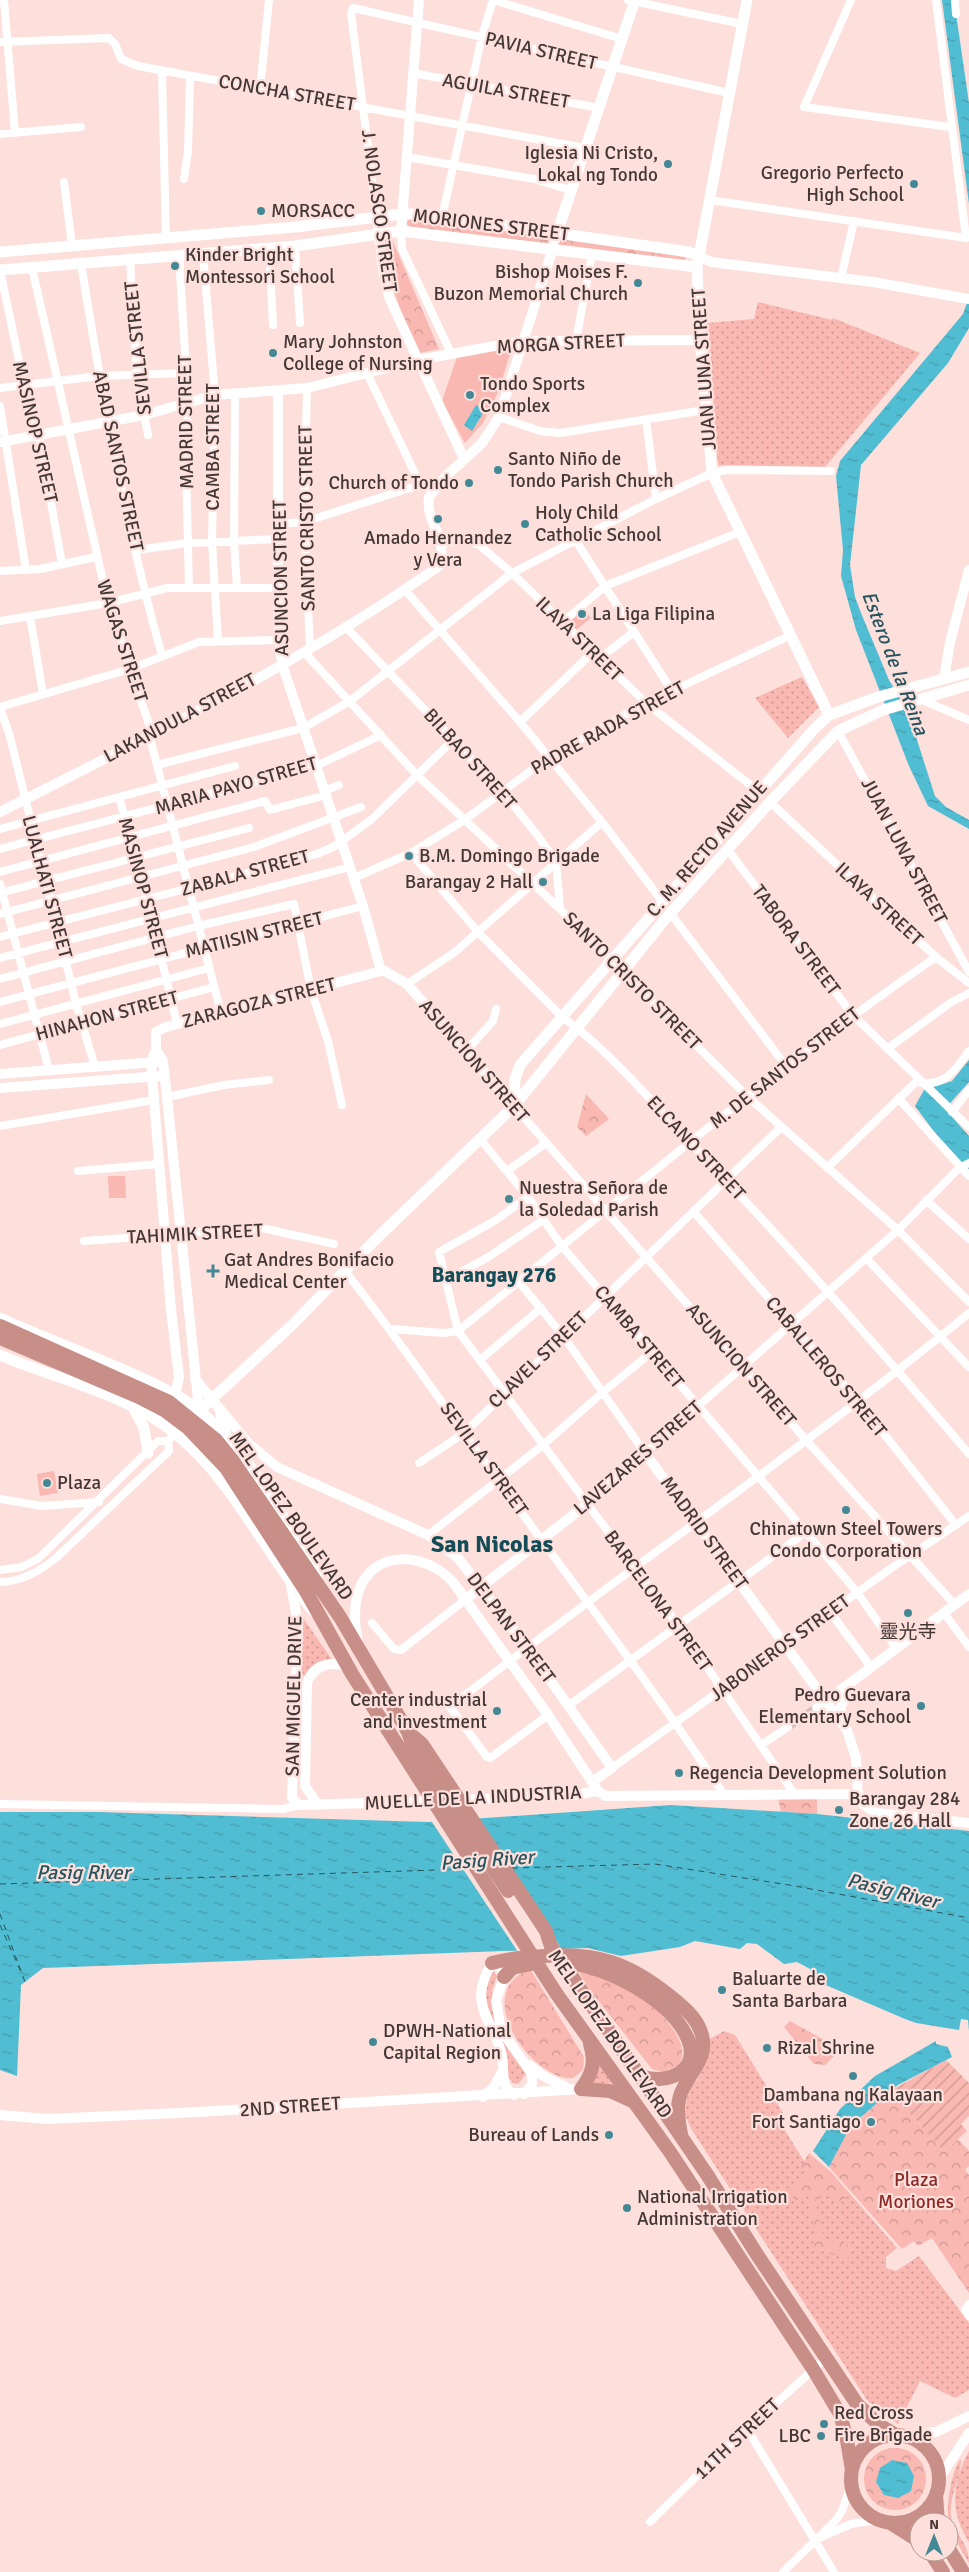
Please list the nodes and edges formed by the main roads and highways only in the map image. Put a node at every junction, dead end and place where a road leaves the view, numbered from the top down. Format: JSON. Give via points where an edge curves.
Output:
{"nodes":[{"id":1,"x":632,"y":0,"type":"edge"},
{"id":2,"x":747,"y":0,"type":"edge"},
{"id":3,"x":557,"y":233,"type":"junction"},
{"id":4,"x":553,"y":248,"type":"junction"},
{"id":5,"x":0,"y":252,"type":"edge"},
{"id":6,"x":698,"y":262,"type":"junction"},
{"id":7,"x":0,"y":270,"type":"edge"},
{"id":8,"x":969,"y":672,"type":"edge"},
{"id":9,"x":969,"y":686,"type":"edge"},
{"id":10,"x":829,"y":715,"type":"junction"},
{"id":11,"x":520,"y":1065,"type":"junction"},
{"id":12,"x":536,"y":1077,"type":"junction"},
{"id":13,"x":514,"y":1106,"type":"junction"},
{"id":14,"x":0,"y":1318,"type":"edge"},
{"id":15,"x":0,"y":1326,"type":"edge"},
{"id":16,"x":0,"y":1338,"type":"edge"},
{"id":17,"x":2,"y":1359,"type":"edge"},
{"id":18,"x":142,"y":1378,"type":"junction"},
{"id":19,"x":132,"y":1407,"type":"junction"},
{"id":20,"x":199,"y":1410,"type":"junction"},
{"id":21,"x":220,"y":1410,"type":"road end"},
{"id":22,"x":226,"y":1436,"type":"junction"},
{"id":23,"x":172,"y":1437,"type":"junction"},
{"id":24,"x":148,"y":1453,"type":"road end"},
{"id":25,"x":312,"y":1590,"type":"junction"},
{"id":26,"x":340,"y":1617,"type":"junction"},
{"id":27,"x":324,"y":1625,"type":"junction"},
{"id":28,"x":492,"y":1962,"type":"road end"},
{"id":29,"x":504,"y":1977,"type":"road end"},
{"id":30,"x":586,"y":2036,"type":"junction"},
{"id":31,"x":641,"y":2076,"type":"junction"},
{"id":32,"x":638,"y":2105,"type":"junction"},
{"id":33,"x":682,"y":2137,"type":"junction"},
{"id":34,"x":901,"y":2436,"type":"junction"},
{"id":35,"x":852,"y":2470,"type":"junction"},
{"id":36,"x":936,"y":2496,"type":"junction"},
{"id":37,"x":937,"y":2512,"type":"edge"},
{"id":38,"x":885,"y":2522,"type":"junction"},
{"id":39,"x":909,"y":2535,"type":"edge"}],
"edges":[{"from":1,"to":3,"type":"main road"},
{"from":2,"to":6,"type":"main road","name":"JUAN LUNA STREET"},
{"from":3,"to":4,"type":"main road"},
{"from":3,"to":5,"type":"main road","name":"MORIONES STREET","via":[[402,214],[166,239]]},
{"from":3,"to":6,"type":"main road","name":"MORIONES STREET","via":[[689,252]]},
{"from":4,"to":6,"type":"main road","name":"MORIONES STREET"},
{"from":4,"to":7,"type":"main road","name":"MORIONES STREET","via":[[401,232],[294,246]]},
{"from":6,"to":10,"type":"main road","name":"JUAN LUNA STREET","via":[[700,340],[712,473]]},
{"from":8,"to":10,"type":"main road","name":"C. M. RECTO AVENUE","via":[[900,690]]},
{"from":9,"to":12,"type":"main road","name":"C. M. RECTO AVENUE","via":[[882,710],[838,731],[671,914]]},
{"from":10,"to":11,"type":"main road","name":"C. M. RECTO AVENUE","via":[[802,741]]},
{"from":11,"to":12,"type":"main road","via":[[519,1072],[524,1078]]},
{"from":11,"to":13,"type":"main road","name":"C. M. RECTO AVENUE","via":[[515,1079]]},
{"from":12,"to":13,"type":"main road","name":"C. M. RECTO AVENUE"},
{"from":13,"to":20,"type":"main road","name":"C. M. RECTO AVENUE","via":[[291,1326]]},
{"from":14,"to":18,"type":"main road","name":"MEL LOPEZ BOULEVARD"},
{"from":15,"to":25,"type":"highway","name":"MEL LOPEZ BOULEVARD","via":[[144,1389],[194,1420],[234,1461]]},
{"from":16,"to":25,"type":"highway","name":"MEL LOPEZ BOULEVARD","via":[[140,1398],[164,1410],[188,1428],[226,1468]]},
{"from":17,"to":19,"type":"main road","name":"MEL LOPEZ BOULEVARD","via":[[103,1393]]},
{"from":18,"to":19,"type":"main road"},
{"from":18,"to":20,"type":"main road","name":"MEL LOPEZ BOULEVARD"},
{"from":19,"to":23,"type":"main road","name":"MEL LOPEZ BOULEVARD"},
{"from":19,"to":24,"type":"main road","via":[[144,1428]]},
{"from":20,"to":22,"type":"main road","name":"MEL LOPEZ BOULEVARD"},
{"from":20,"to":23,"type":"main road","name":"C. M. RECTO AVENUE"},
{"from":21,"to":22,"type":"main road"},
{"from":22,"to":26,"type":"main road","name":"MEL LOPEZ BOULEVARD","via":[[252,1470],[319,1575]]},
{"from":23,"to":27,"type":"main road","name":"MEL LOPEZ BOULEVARD","via":[[192,1448],[224,1486],[291,1586]]},
{"from":25,"to":26,"type":"highway","name":"MEL LOPEZ BOULEVARD"},
{"from":25,"to":27,"type":"highway","name":"MEL LOPEZ BOULEVARD"},
{"from":26,"to":31,"type":"highway","name":"MEL LOPEZ BOULEVARD","via":[[408,1732],[414,1749],[538,1936],[550,1946]]},
{"from":27,"to":30,"type":"highway","name":"MEL LOPEZ BOULEVARD","via":[[350,1671]]},
{"from":28,"to":33,"type":"highway","via":[[557,1955],[600,1958],[641,1975],[685,2008],[701,2032],[703,2046],[679,2102]]},
{"from":29,"to":31,"type":"highway","via":[[518,1966],[580,1964],[619,1978],[657,2004],[683,2031],[689,2043],[690,2056],[683,2070],[672,2078],[659,2080]]},
{"from":30,"to":32,"type":"highway","name":"MEL LOPEZ BOULEVARD"},
{"from":30,"to":32,"type":"highway","via":[[594,2062],[590,2076],[577,2090],[610,2091]]},
{"from":31,"to":33,"type":"highway","name":"MEL LOPEZ BOULEVARD"},
{"from":32,"to":35,"type":"highway","name":"MEL LOPEZ BOULEVARD","via":[[840,2414]]},
{"from":33,"to":34,"type":"highway","name":"MEL LOPEZ BOULEVARD","via":[[862,2409],[878,2425]]},
{"from":34,"to":35,"type":"highway","via":[[882,2437],[870,2443],[857,2457]]},
{"from":34,"to":36,"type":"highway","via":[[920,2443],[931,2453],[939,2479]]},
{"from":35,"to":38,"type":"highway","via":[[852,2485],[861,2507]]},
{"from":36,"to":37,"type":"highway"},
{"from":36,"to":38,"type":"highway","via":[[919,2517],[906,2522]]},
{"from":38,"to":39,"type":"highway"}]}
